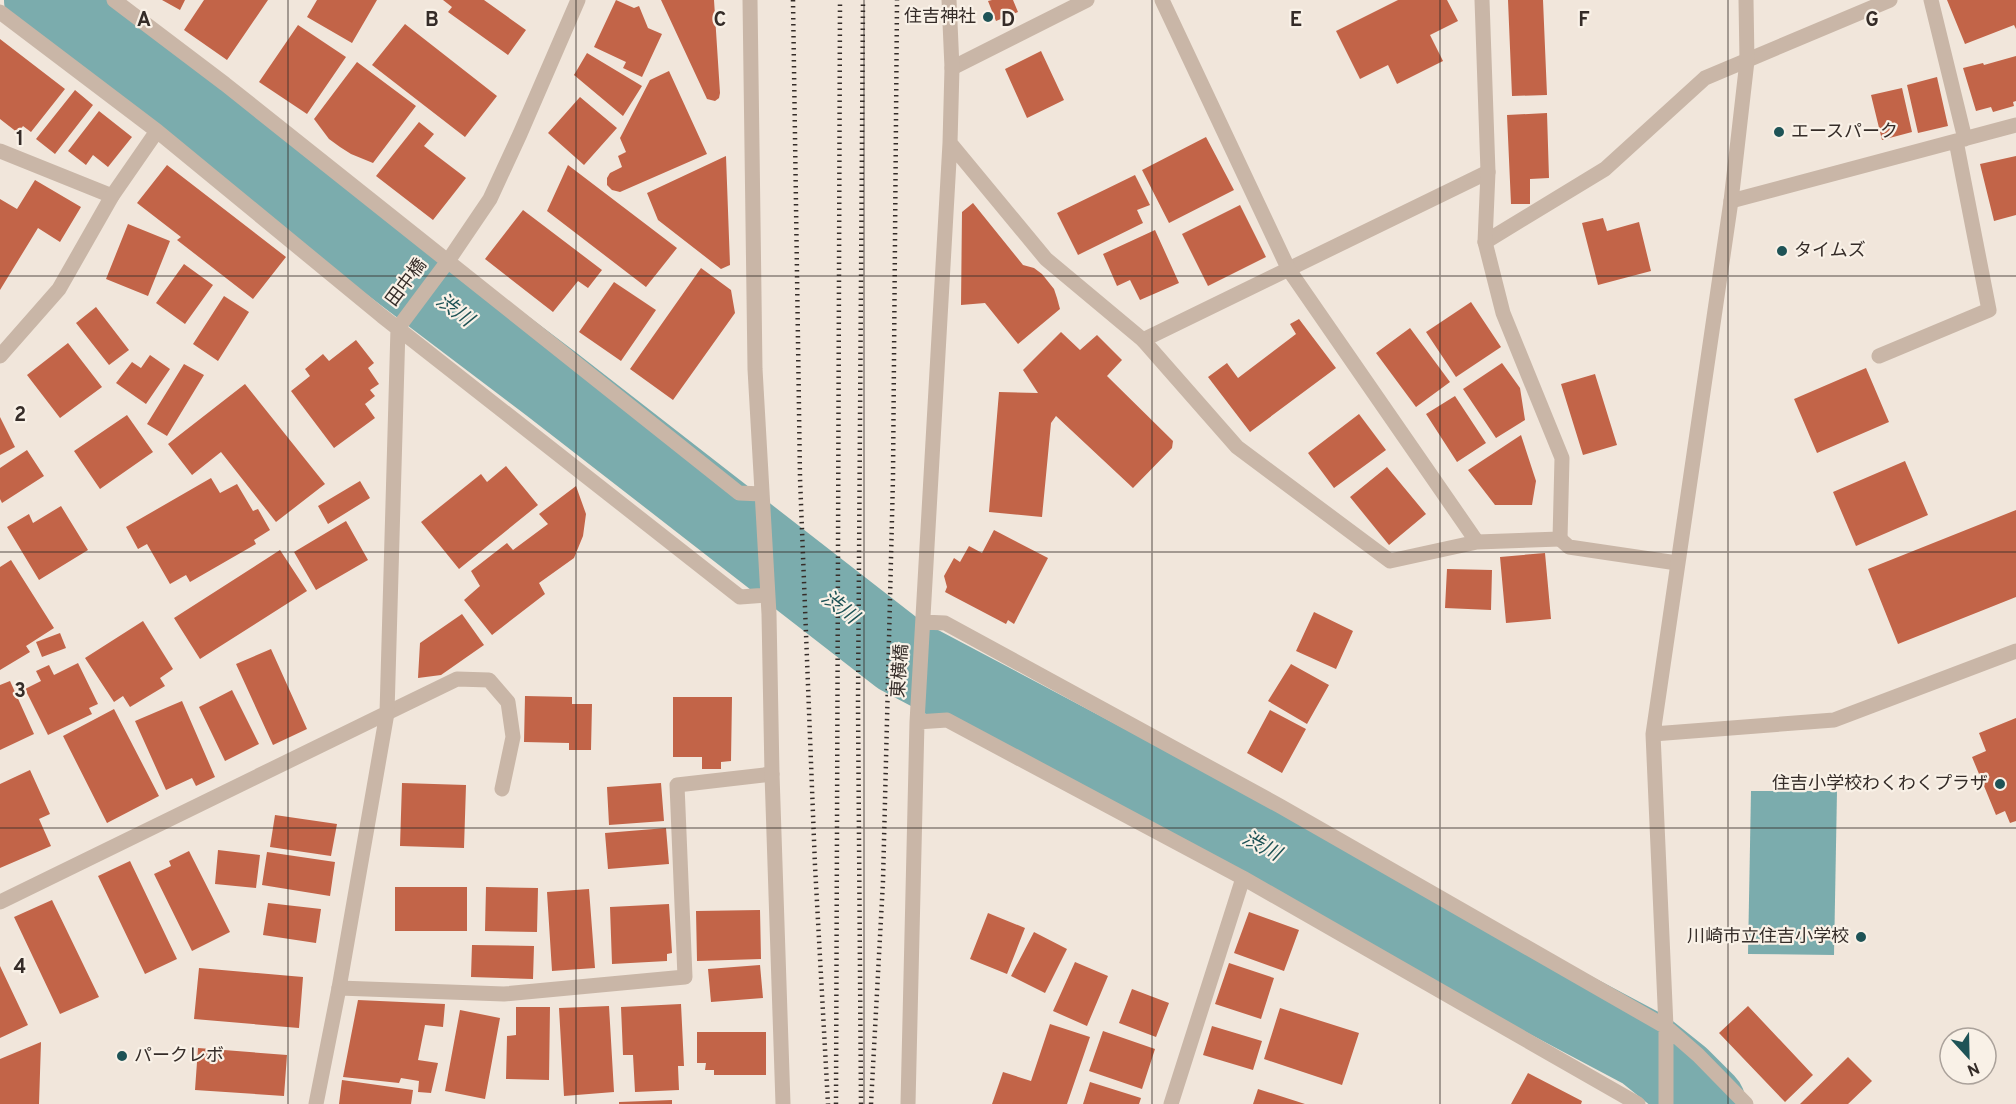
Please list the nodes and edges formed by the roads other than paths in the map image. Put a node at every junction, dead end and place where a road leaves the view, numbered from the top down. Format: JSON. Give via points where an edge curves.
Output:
{"nodes":[{"id":1,"x":114,"y":0,"type":"edge"},
{"id":2,"x":578,"y":0,"type":"edge"},
{"id":3,"x":750,"y":0,"type":"edge"},
{"id":4,"x":950,"y":0,"type":"edge"},
{"id":5,"x":1087,"y":0,"type":"edge"},
{"id":6,"x":1162,"y":0,"type":"edge"},
{"id":7,"x":1482,"y":0,"type":"edge"},
{"id":8,"x":1746,"y":0,"type":"edge"},
{"id":9,"x":1890,"y":0,"type":"edge"},
{"id":10,"x":1931,"y":0,"type":"edge"},
{"id":11,"x":0,"y":12,"type":"edge"},
{"id":12,"x":1747,"y":61,"type":"junction"},
{"id":13,"x":952,"y":68,"type":"junction"},
{"id":14,"x":2016,"y":125,"type":"edge"},
{"id":15,"x":157,"y":131,"type":"junction"},
{"id":16,"x":1961,"y":140,"type":"junction"},
{"id":17,"x":950,"y":143,"type":"junction"},
{"id":18,"x":0,"y":151,"type":"edge"},
{"id":19,"x":1488,"y":172,"type":"junction"},
{"id":20,"x":112,"y":196,"type":"junction"},
{"id":21,"x":1731,"y":201,"type":"junction"},
{"id":22,"x":1485,"y":242,"type":"junction"},
{"id":23,"x":448,"y":261,"type":"junction"},
{"id":24,"x":1289,"y":270,"type":"junction"},
{"id":25,"x":398,"y":328,"type":"junction"},
{"id":26,"x":1143,"y":340,"type":"junction"},
{"id":27,"x":0,"y":356,"type":"edge"},
{"id":28,"x":1879,"y":356,"type":"dead end"},
{"id":29,"x":762,"y":496,"type":"junction"},
{"id":30,"x":1560,"y":539,"type":"junction"},
{"id":31,"x":1477,"y":542,"type":"junction"},
{"id":32,"x":1677,"y":563,"type":"junction"},
{"id":33,"x":768,"y":599,"type":"junction"},
{"id":34,"x":923,"y":622,"type":"junction"},
{"id":35,"x":2016,"y":651,"type":"edge"},
{"id":36,"x":387,"y":713,"type":"junction"},
{"id":37,"x":917,"y":722,"type":"junction"},
{"id":38,"x":1653,"y":734,"type":"junction"},
{"id":39,"x":772,"y":774,"type":"junction"},
{"id":40,"x":502,"y":789,"type":"dead end"},
{"id":41,"x":1243,"y":878,"type":"junction"},
{"id":42,"x":0,"y":902,"type":"edge"},
{"id":43,"x":339,"y":988,"type":"junction"},
{"id":44,"x":1666,"y":1026,"type":"junction"},
{"id":45,"x":316,"y":1104,"type":"edge"},
{"id":46,"x":783,"y":1104,"type":"edge"},
{"id":47,"x":908,"y":1104,"type":"edge"},
{"id":48,"x":1171,"y":1104,"type":"edge"},
{"id":49,"x":1638,"y":1104,"type":"edge"},
{"id":50,"x":1666,"y":1104,"type":"edge"},
{"id":51,"x":1746,"y":1104,"type":"edge"}],
"edges":[{"from":1,"to":23,"type":"street"},
{"from":2,"to":23,"type":"street","name":"田中橋","via":[[490,199]]},
{"from":3,"to":29,"type":"street","via":[[755,357]]},
{"from":4,"to":13,"type":"street","name":"東横橋"},
{"from":5,"to":13,"type":"street"},
{"from":6,"to":24,"type":"street"},
{"from":7,"to":19,"type":"street"},
{"from":8,"to":12,"type":"street"},
{"from":9,"to":12,"type":"street"},
{"from":10,"to":16,"type":"street"},
{"from":11,"to":15,"type":"street"},
{"from":12,"to":21,"type":"street"},
{"from":12,"to":22,"type":"street","via":[[1705,78],[1605,169]]},
{"from":13,"to":17,"type":"street","name":"東横橋"},
{"from":14,"to":16,"type":"street"},
{"from":15,"to":20,"type":"street"},
{"from":15,"to":25,"type":"street"},
{"from":16,"to":21,"type":"street"},
{"from":16,"to":28,"type":"street","via":[[1989,309]]},
{"from":17,"to":26,"type":"street","via":[[1046,259]]},
{"from":17,"to":34,"type":"street","name":"東横橋"},
{"from":18,"to":20,"type":"street"},
{"from":19,"to":22,"type":"street"},
{"from":19,"to":24,"type":"street"},
{"from":20,"to":27,"type":"street","via":[[59,289]]},
{"from":21,"to":32,"type":"street"},
{"from":22,"to":30,"type":"street","via":[[1503,313],[1562,458]]},
{"from":23,"to":25,"type":"street","name":"田中橋"},
{"from":23,"to":29,"type":"street","via":[[739,493]]},
{"from":24,"to":26,"type":"street"},
{"from":24,"to":31,"type":"street"},
{"from":25,"to":33,"type":"street","via":[[740,597]]},
{"from":25,"to":36,"type":"street"},
{"from":26,"to":31,"type":"street","via":[[1237,447],[1390,561]]},
{"from":29,"to":33,"type":"street"},
{"from":30,"to":31,"type":"street"},
{"from":30,"to":32,"type":"street","via":[[1569,547]]},
{"from":32,"to":38,"type":"street"},
{"from":33,"to":39,"type":"street"},
{"from":34,"to":37,"type":"street","name":"東横橋"},
{"from":34,"to":44,"type":"street","via":[[945,623],[1342,841]]},
{"from":35,"to":38,"type":"street","via":[[1834,720]]},
{"from":36,"to":40,"type":"street","via":[[457,679],[489,680],[508,702],[513,737]]},
{"from":36,"to":42,"type":"street"},
{"from":36,"to":43,"type":"street"},
{"from":37,"to":41,"type":"street","via":[[947,720]]},
{"from":37,"to":47,"type":"street","name":"東横橋"},
{"from":38,"to":44,"type":"street"},
{"from":39,"to":43,"type":"street","via":[[677,785],[685,977],[504,994]]},
{"from":39,"to":46,"type":"street"},
{"from":41,"to":48,"type":"street"},
{"from":41,"to":49,"type":"street"},
{"from":43,"to":45,"type":"street"},
{"from":44,"to":50,"type":"street"},
{"from":44,"to":51,"type":"street"}]}
